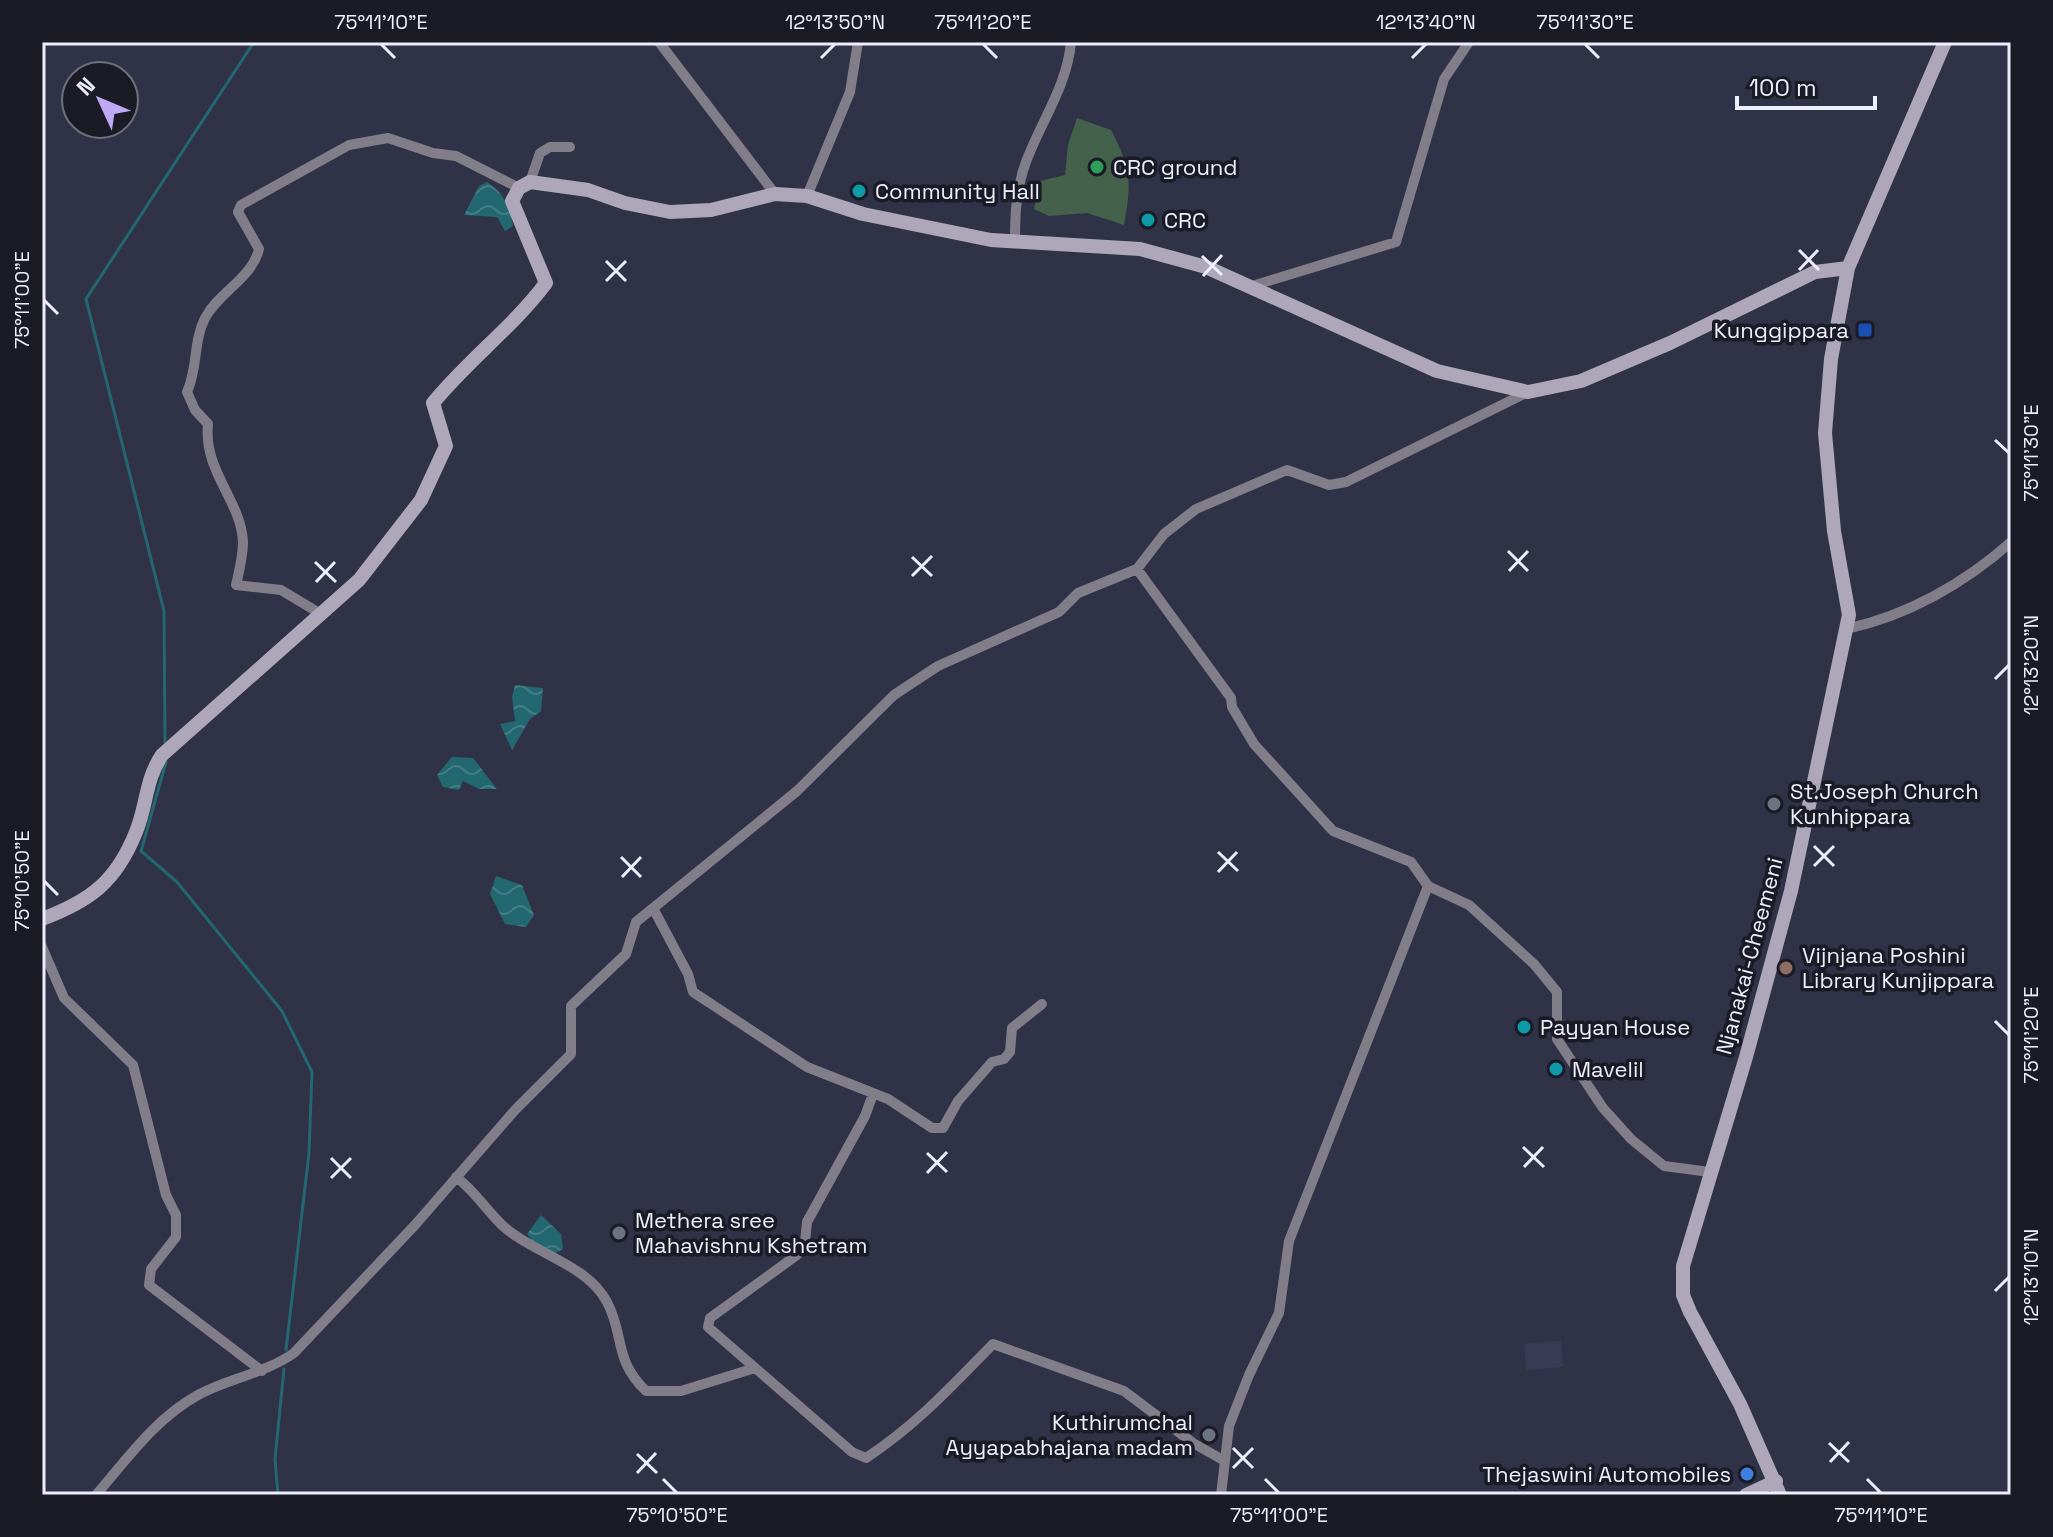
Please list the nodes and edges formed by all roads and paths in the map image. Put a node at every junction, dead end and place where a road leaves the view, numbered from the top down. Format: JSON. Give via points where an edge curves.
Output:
{"nodes":[{"id":1,"x":659,"y":42,"type":"edge"},
{"id":2,"x":858,"y":42,"type":"edge"},
{"id":3,"x":1071,"y":42,"type":"edge"},
{"id":4,"x":1469,"y":42,"type":"edge"},
{"id":5,"x":1945,"y":42,"type":"edge"},
{"id":6,"x":570,"y":147,"type":"dead end"},
{"id":7,"x":525,"y":185,"type":"junction"},
{"id":8,"x":775,"y":194,"type":"junction"},
{"id":9,"x":807,"y":196,"type":"junction"},
{"id":10,"x":1015,"y":241,"type":"junction"},
{"id":11,"x":1848,"y":268,"type":"junction"},
{"id":12,"x":1252,"y":286,"type":"junction"},
{"id":13,"x":1528,"y":392,"type":"junction"},
{"id":14,"x":2011,"y":542,"type":"edge"},
{"id":15,"x":1137,"y":569,"type":"junction"},
{"id":16,"x":321,"y":614,"type":"junction"},
{"id":17,"x":1846,"y":629,"type":"junction"},
{"id":18,"x":1428,"y":886,"type":"junction"},
{"id":19,"x":653,"y":908,"type":"junction"},
{"id":20,"x":42,"y":919,"type":"edge"},
{"id":21,"x":42,"y":947,"type":"edge"},
{"id":22,"x":1042,"y":1004,"type":"dead end"},
{"id":23,"x":873,"y":1094,"type":"junction"},
{"id":24,"x":1710,"y":1172,"type":"junction"},
{"id":25,"x":456,"y":1177,"type":"junction"},
{"id":26,"x":755,"y":1368,"type":"junction"},
{"id":27,"x":262,"y":1371,"type":"junction"},
{"id":28,"x":1223,"y":1460,"type":"junction"},
{"id":29,"x":1778,"y":1488,"type":"edge"},
{"id":30,"x":96,"y":1495,"type":"edge"},
{"id":31,"x":1221,"y":1495,"type":"edge"},
{"id":32,"x":1746,"y":1495,"type":"edge"}],
"edges":[{"from":1,"to":8,"type":"street"},
{"from":2,"to":9,"type":"street","via":[[850,92]]},
{"from":3,"to":10,"type":"street","via":[[1068,68],[1020,181]]},
{"from":4,"to":12,"type":"street","via":[[1444,79],[1396,242]]},
{"from":5,"to":11,"type":"street","name":"Njanakai-Cheemeni"},
{"from":6,"to":7,"type":"street","via":[[540,153]]},
{"from":7,"to":8,"type":"street","via":[[588,190],[670,212],[711,210]]},
{"from":7,"to":16,"type":"street","via":[[512,201],[546,283],[433,403],[446,446],[421,500],[359,580]]},
{"from":7,"to":16,"type":"street","via":[[456,156],[388,138],[349,145],[241,205],[238,212],[259,249],[257,260],[226,289],[205,319],[197,343],[196,374],[187,392],[208,424],[206,442],[215,473],[243,540],[236,585],[281,590]]},
{"from":8,"to":9,"type":"street"},
{"from":9,"to":10,"type":"street","via":[[913,226]]},
{"from":10,"to":12,"type":"street","via":[[1140,249]]},
{"from":11,"to":13,"type":"street","via":[[1815,272],[1581,381]]},
{"from":11,"to":17,"type":"street","name":"Njanakai-Cheemeni","via":[[1831,359],[1825,433],[1847,599]]},
{"from":12,"to":13,"type":"street","via":[[1437,371]]},
{"from":13,"to":15,"type":"street","via":[[1346,482],[1329,485],[1287,470],[1215,499],[1164,534]]},
{"from":14,"to":17,"type":"street","via":[[1897,616]]},
{"from":15,"to":18,"type":"street","via":[[1231,698],[1254,744],[1333,831],[1411,862]]},
{"from":15,"to":19,"type":"street","via":[[1078,593],[1059,612],[938,666],[894,695],[797,791]]},
{"from":16,"to":20,"type":"street","via":[[162,755],[150,773],[136,831],[98,893]]},
{"from":17,"to":24,"type":"street","name":"Njanakai-Cheemeni","via":[[1791,891]]},
{"from":18,"to":24,"type":"street","via":[[1469,905],[1557,992],[1557,1039],[1631,1139],[1664,1166]]},
{"from":18,"to":28,"type":"street","via":[[1289,1241],[1283,1300],[1229,1426]]},
{"from":19,"to":23,"type":"street","via":[[693,992],[807,1067]]},
{"from":19,"to":25,"type":"street","via":[[636,922],[626,954],[571,1006],[571,1054]]},
{"from":21,"to":27,"type":"street","via":[[64,998],[133,1065],[166,1195],[176,1215],[176,1237],[151,1269],[149,1285]]},
{"from":22,"to":23,"type":"street","via":[[1012,1028],[1010,1052],[992,1062],[966,1091],[943,1128],[932,1128]]},
{"from":23,"to":26,"type":"street","via":[[807,1222],[797,1255],[710,1318],[708,1327]]},
{"from":24,"to":29,"type":"street","name":"Njanakai-Cheemeni","via":[[1683,1266],[1683,1295]]},
{"from":25,"to":26,"type":"street","via":[[475,1191],[504,1227],[594,1285],[608,1303],[621,1356],[646,1391],[681,1391]]},
{"from":25,"to":27,"type":"street","via":[[294,1353]]},
{"from":26,"to":28,"type":"street","via":[[852,1452],[866,1458],[942,1399],[993,1344],[1124,1391]]},
{"from":27,"to":30,"type":"street","via":[[176,1407]]},
{"from":28,"to":31,"type":"street"},
{"from":29,"to":32,"type":"street"}]}
